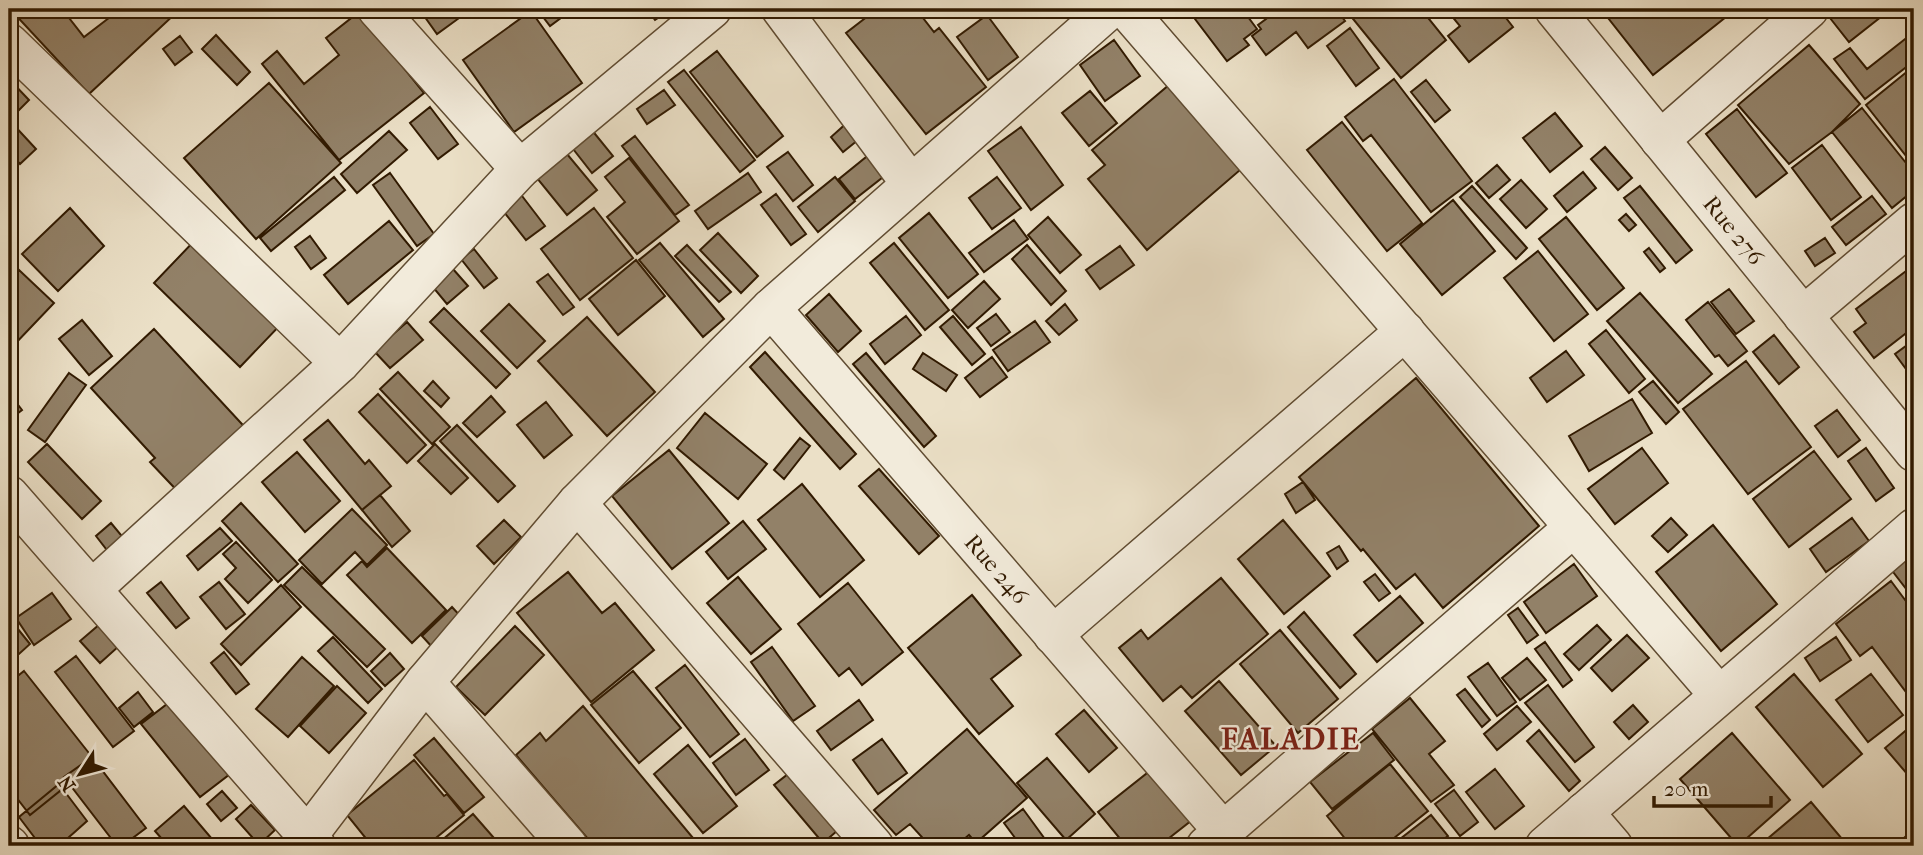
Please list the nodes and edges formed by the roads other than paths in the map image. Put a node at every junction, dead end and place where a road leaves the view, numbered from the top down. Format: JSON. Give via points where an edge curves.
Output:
{"nodes":[{"id":1,"x":377,"y":9,"type":"edge"},
{"id":2,"x":712,"y":9,"type":"edge"},
{"id":3,"x":780,"y":9,"type":"edge"},
{"id":4,"x":1110,"y":9,"type":"edge"},
{"id":5,"x":1126,"y":9,"type":"edge"},
{"id":6,"x":1554,"y":9,"type":"edge"},
{"id":7,"x":1809,"y":9,"type":"edge"},
{"id":8,"x":9,"y":43,"type":"edge"},
{"id":9,"x":1660,"y":140,"type":"junction"},
{"id":10,"x":520,"y":169,"type":"junction"},
{"id":11,"x":911,"y":184,"type":"junction"},
{"id":12,"x":1914,"y":222,"type":"edge"},
{"id":13,"x":771,"y":308,"type":"junction"},
{"id":14,"x":1803,"y":316,"type":"junction"},
{"id":15,"x":1405,"y":331,"type":"junction"},
{"id":16,"x":340,"y":363,"type":"junction"},
{"id":17,"x":1914,"y":452,"type":"edge"},
{"id":18,"x":9,"y":495,"type":"edge"},
{"id":19,"x":577,"y":503,"type":"junction"},
{"id":20,"x":1574,"y":527,"type":"junction"},
{"id":21,"x":1914,"y":527,"type":"edge"},
{"id":22,"x":92,"y":589,"type":"junction"},
{"id":23,"x":1053,"y":635,"type":"junction"},
{"id":24,"x":425,"y":682,"type":"junction"},
{"id":25,"x":1719,"y":695,"type":"junction"},
{"id":26,"x":1584,"y":813,"type":"junction"},
{"id":27,"x":1214,"y":839,"type":"edge"},
{"id":28,"x":308,"y":843,"type":"edge"},
{"id":29,"x":568,"y":846,"type":"edge"},
{"id":30,"x":874,"y":846,"type":"edge"},
{"id":31,"x":1545,"y":846,"type":"edge"},
{"id":32,"x":1613,"y":846,"type":"edge"}],
"edges":[{"from":1,"to":10,"type":"street"},
{"from":2,"to":10,"type":"street"},
{"from":3,"to":11,"type":"street"},
{"from":4,"to":11,"type":"street"},
{"from":5,"to":15,"type":"street"},
{"from":6,"to":9,"type":"street","name":"Rue 276"},
{"from":7,"to":9,"type":"street"},
{"from":8,"to":16,"type":"street"},
{"from":9,"to":14,"type":"street","name":"Rue 276"},
{"from":10,"to":16,"type":"street"},
{"from":11,"to":13,"type":"street"},
{"from":12,"to":14,"type":"street"},
{"from":13,"to":19,"type":"street"},
{"from":13,"to":23,"type":"street","name":"Rue 246"},
{"from":14,"to":17,"type":"street","name":"Rue 276"},
{"from":15,"to":20,"type":"street"},
{"from":15,"to":23,"type":"street"},
{"from":16,"to":22,"type":"street"},
{"from":18,"to":22,"type":"street"},
{"from":19,"to":24,"type":"street"},
{"from":19,"to":30,"type":"street"},
{"from":20,"to":25,"type":"street"},
{"from":20,"to":27,"type":"street"},
{"from":21,"to":25,"type":"street"},
{"from":22,"to":28,"type":"street"},
{"from":23,"to":27,"type":"street","name":"Rue 246"},
{"from":24,"to":28,"type":"street"},
{"from":24,"to":29,"type":"street"},
{"from":25,"to":26,"type":"street"},
{"from":26,"to":31,"type":"street"},
{"from":26,"to":32,"type":"street"}]}
